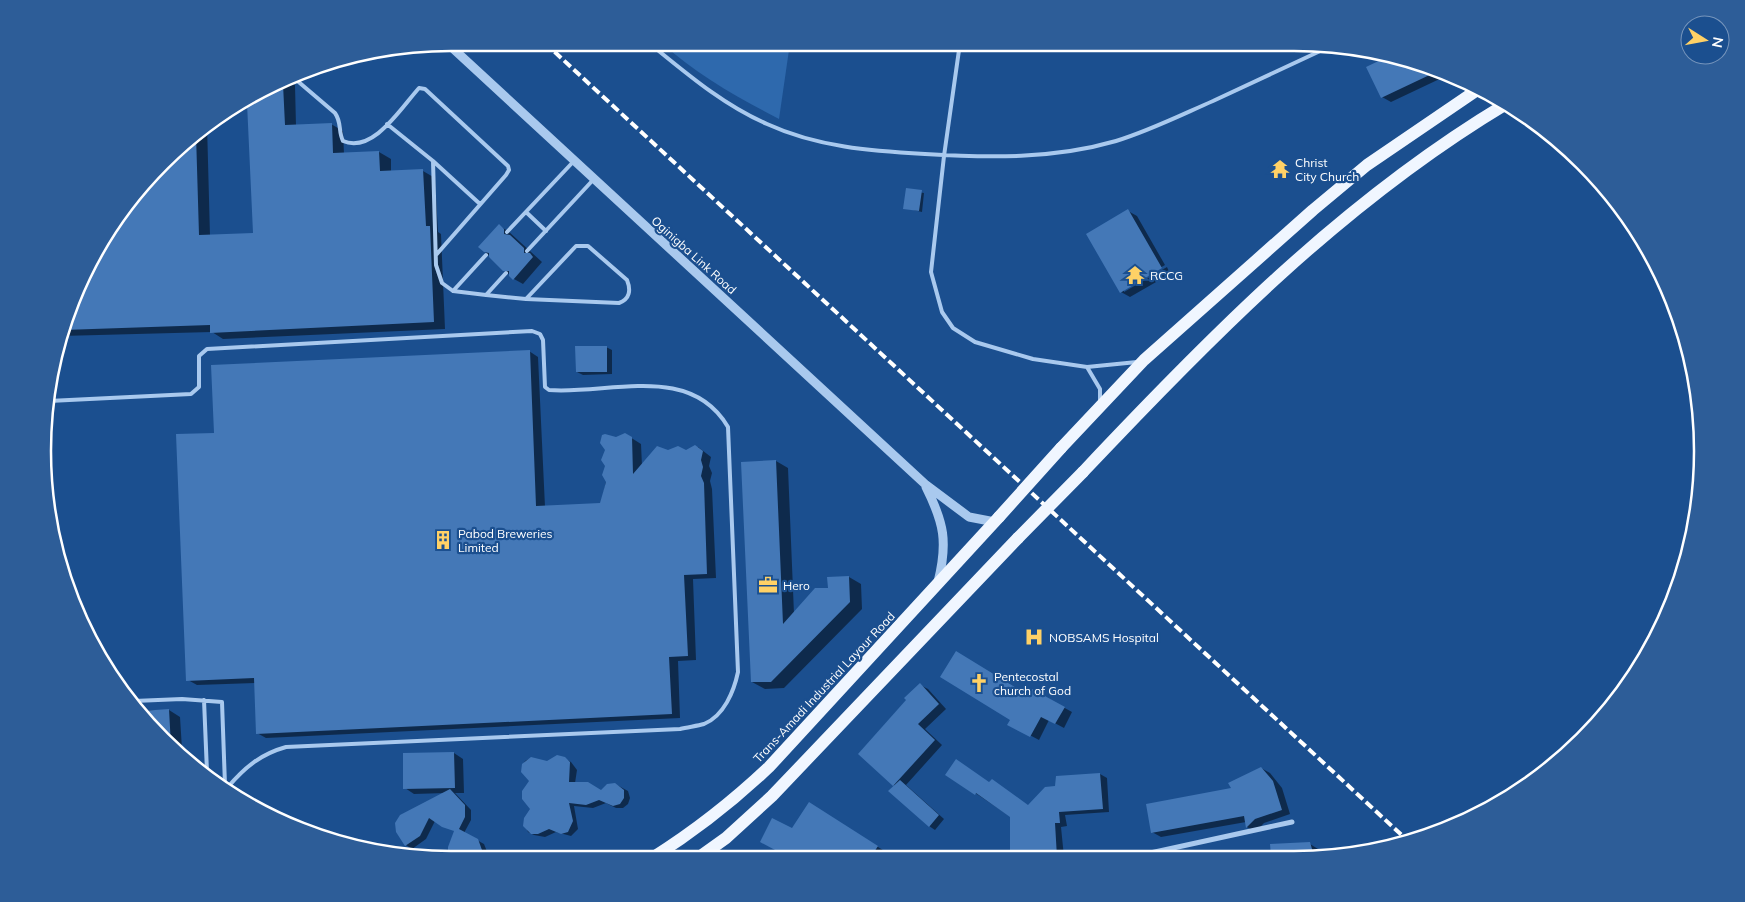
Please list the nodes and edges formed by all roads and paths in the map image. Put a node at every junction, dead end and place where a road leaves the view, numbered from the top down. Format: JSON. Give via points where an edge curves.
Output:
{"nodes":[{"id":1,"x":455,"y":51,"type":"edge"},
{"id":2,"x":660,"y":51,"type":"edge"},
{"id":3,"x":959,"y":51,"type":"edge"},
{"id":4,"x":1318,"y":52,"type":"edge"},
{"id":5,"x":298,"y":82,"type":"edge"},
{"id":6,"x":1473,"y":93,"type":"edge"},
{"id":7,"x":1499,"y":108,"type":"edge"},
{"id":8,"x":388,"y":124,"type":"junction"},
{"id":9,"x":944,"y":156,"type":"junction"},
{"id":10,"x":433,"y":161,"type":"junction"},
{"id":11,"x":573,"y":162,"type":"junction"},
{"id":12,"x":593,"y":180,"type":"junction"},
{"id":13,"x":480,"y":204,"type":"junction"},
{"id":14,"x":526,"y":212,"type":"junction"},
{"id":15,"x":546,"y":230,"type":"junction"},
{"id":16,"x":507,"y":232,"type":"dead end"},
{"id":17,"x":527,"y":251,"type":"dead end"},
{"id":18,"x":436,"y":254,"type":"junction"},
{"id":19,"x":486,"y":255,"type":"dead end"},
{"id":20,"x":506,"y":273,"type":"dead end"},
{"id":21,"x":453,"y":291,"type":"junction"},
{"id":22,"x":486,"y":295,"type":"junction"},
{"id":23,"x":526,"y":299,"type":"junction"},
{"id":24,"x":1144,"y":360,"type":"junction"},
{"id":25,"x":1087,"y":367,"type":"junction"},
{"id":26,"x":55,"y":401,"type":"edge"},
{"id":27,"x":1100,"y":405,"type":"junction"},
{"id":28,"x":925,"y":484,"type":"junction"},
{"id":29,"x":997,"y":520,"type":"junction"},
{"id":30,"x":937,"y":586,"type":"junction"},
{"id":31,"x":204,"y":700,"type":"junction"},
{"id":32,"x":139,"y":701,"type":"edge"},
{"id":33,"x":207,"y":767,"type":"edge"},
{"id":34,"x":226,"y":781,"type":"edge"},
{"id":35,"x":229,"y":783,"type":"edge"},
{"id":36,"x":1292,"y":822,"type":"dead end"},
{"id":37,"x":663,"y":851,"type":"edge"},
{"id":38,"x":708,"y":851,"type":"edge"},
{"id":39,"x":1159,"y":851,"type":"edge"}],
"edges":[{"from":1,"to":11,"type":"street","name":"Oginigba Link Road"},
{"from":2,"to":9,"type":"lane","via":[[739,111],[791,134],[836,146]]},
{"from":3,"to":9,"type":"lane"},
{"from":4,"to":9,"type":"lane","via":[[1160,125],[1116,141],[1052,154]]},
{"from":5,"to":8,"type":"lane","via":[[340,120],[343,141],[364,143]]},
{"from":6,"to":24,"type":"main road","name":"Trans-Amadi Industrial Layour Road","via":[[1359,172]]},
{"from":7,"to":38,"type":"main road","bridge":true,"via":[[1417,161],[1276,278],[1214,335],[772,796]]},
{"from":8,"to":10,"type":"lane"},
{"from":8,"to":13,"type":"lane","via":[[419,88],[425,89],[508,166],[506,175]]},
{"from":9,"to":25,"type":"lane","via":[[930,272],[942,312],[953,328],[974,342],[1034,359]]},
{"from":10,"to":13,"type":"lane"},
{"from":10,"to":18,"type":"lane"},
{"from":11,"to":12,"type":"street","name":"Oginigba Link Road"},
{"from":11,"to":14,"type":"lane"},
{"from":12,"to":15,"type":"lane"},
{"from":12,"to":28,"type":"street","name":"Oginigba Link Road"},
{"from":13,"to":18,"type":"lane"},
{"from":14,"to":15,"type":"lane"},
{"from":14,"to":16,"type":"lane"},
{"from":15,"to":17,"type":"lane"},
{"from":18,"to":21,"type":"lane","via":[[438,275],[442,283]]},
{"from":19,"to":21,"type":"lane"},
{"from":20,"to":22,"type":"lane"},
{"from":21,"to":22,"type":"lane"},
{"from":22,"to":23,"type":"lane"},
{"from":23,"to":23,"type":"lane","via":[[581,244],[588,246],[627,280],[630,287],[626,301],[619,303]]},
{"from":24,"to":25,"type":"lane"},
{"from":24,"to":27,"type":"main road","name":"Trans-Amadi Industrial Layour Road"},
{"from":25,"to":27,"type":"lane","via":[[1100,389]]},
{"from":26,"to":35,"type":"lane","via":[[191,394],[200,387],[199,356],[207,349],[532,331],[540,334],[543,340],[545,387],[549,390],[646,385],[682,390],[720,415],[728,427],[738,672],[734,689],[717,715],[704,724],[680,728],[286,747],[259,757]]},
{"from":27,"to":29,"type":"main road","name":"Trans-Amadi Industrial Layour Road","bridge":true},
{"from":28,"to":29,"type":"street","name":"Oginigba Link Road","via":[[969,517]]},
{"from":28,"to":30,"type":"street","via":[[945,537]]},
{"from":29,"to":30,"type":"main road","name":"Trans-Amadi Industrial Layour Road"},
{"from":30,"to":37,"type":"main road","name":"Trans-Amadi Industrial Layour Road","via":[[769,768],[732,802]]},
{"from":31,"to":32,"type":"lane"},
{"from":31,"to":33,"type":"lane"},
{"from":31,"to":34,"type":"lane","via":[[222,702]]},
{"from":36,"to":39,"type":"street"}]}
